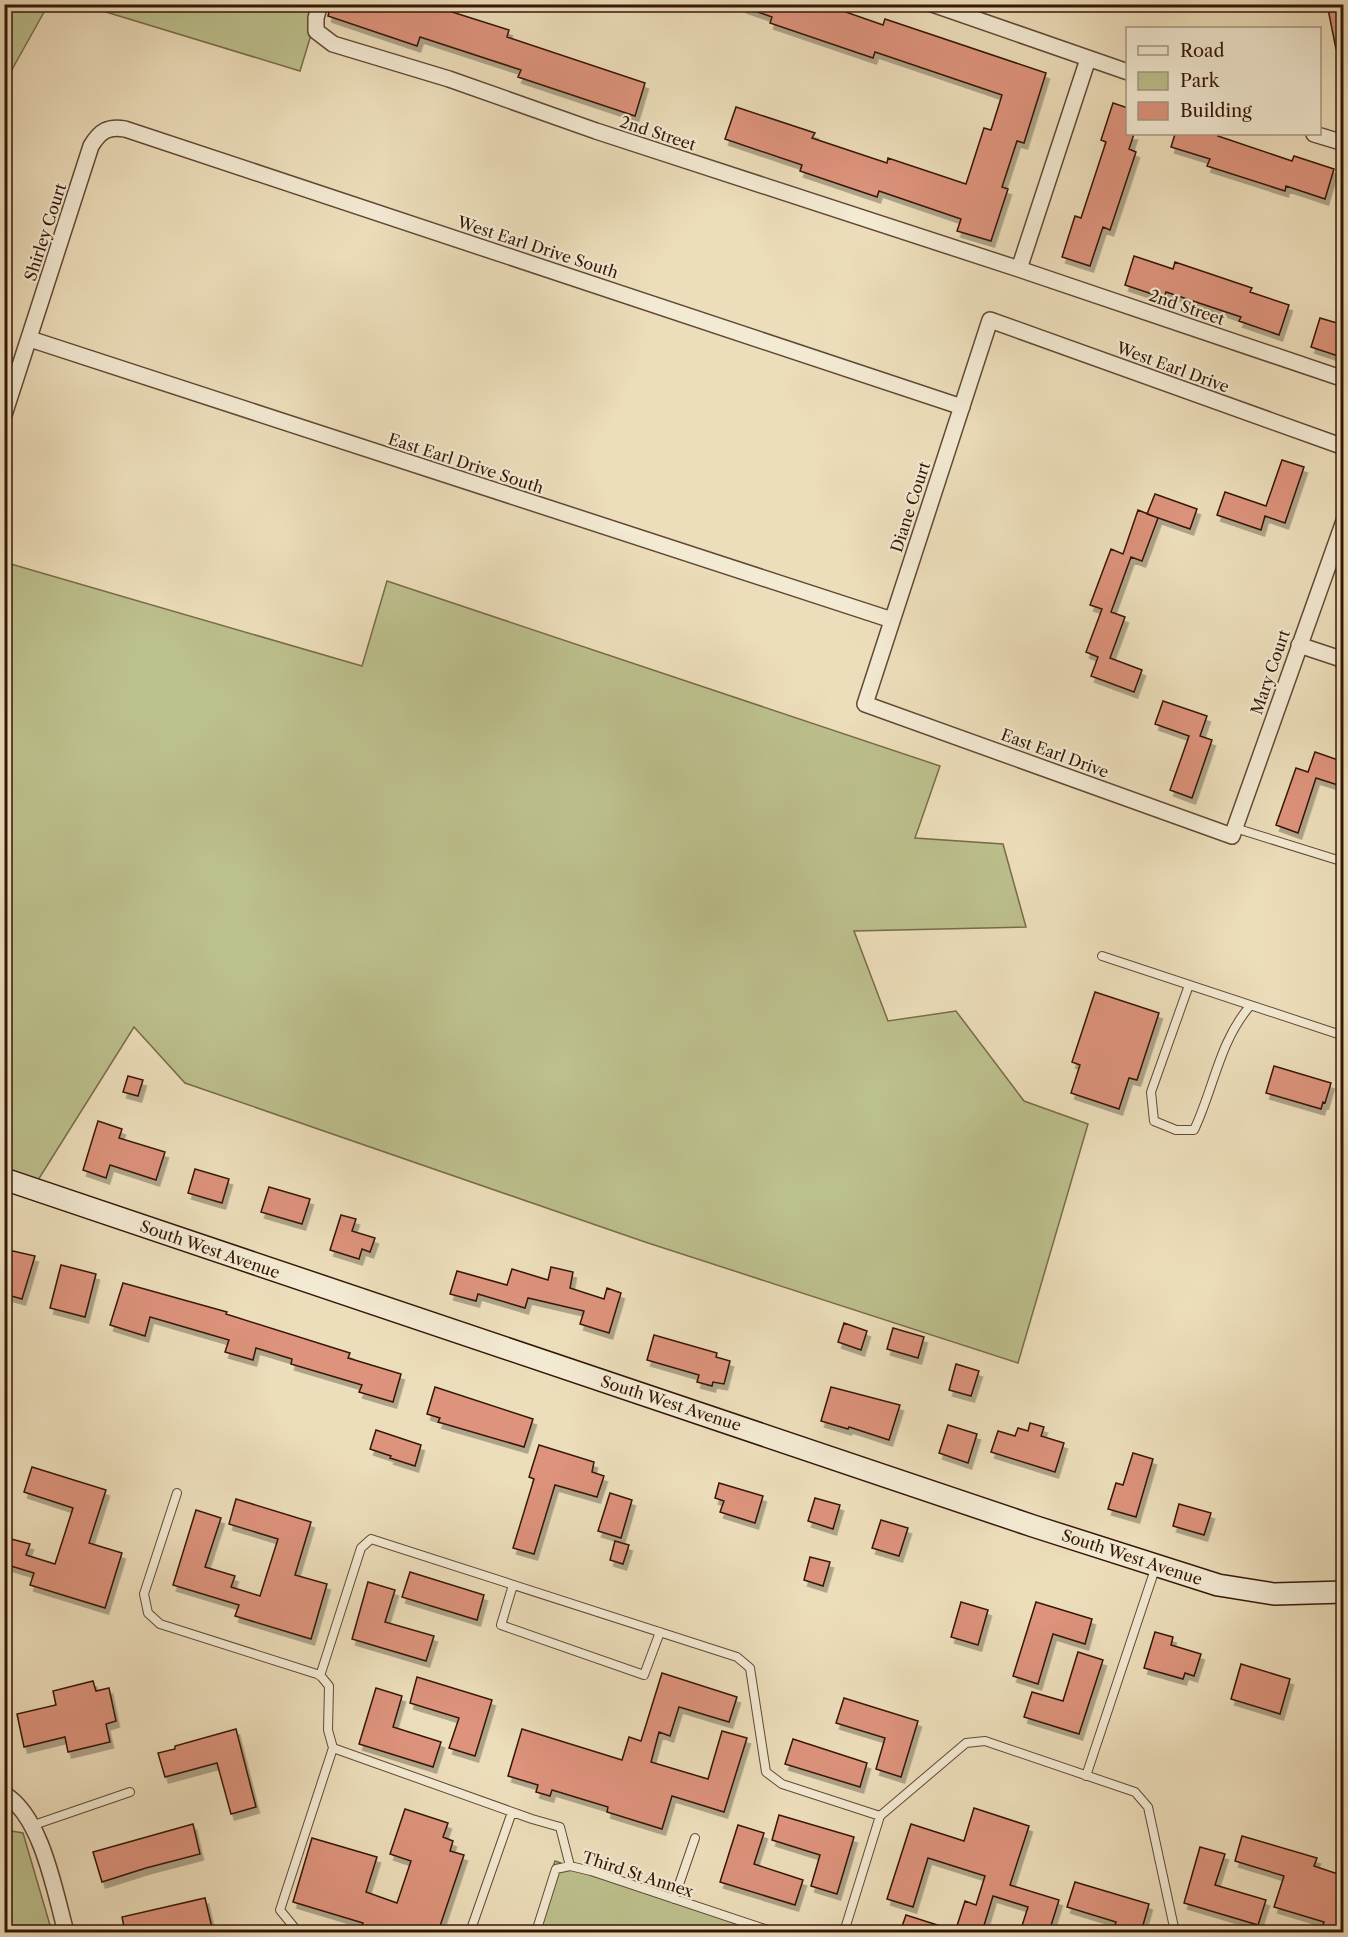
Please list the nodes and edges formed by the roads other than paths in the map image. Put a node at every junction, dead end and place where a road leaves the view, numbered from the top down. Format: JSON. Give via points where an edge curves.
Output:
{"nodes":[{"id":1,"x":320,"y":4,"type":"edge"},
{"id":2,"x":932,"y":4,"type":"edge"},
{"id":3,"x":1088,"y":59,"type":"junction"},
{"id":4,"x":1126,"y":71,"type":"edge"},
{"id":5,"x":102,"y":131,"type":"joint"},
{"id":6,"x":1317,"y":135,"type":"edge"},
{"id":7,"x":1344,"y":143,"type":"edge"},
{"id":8,"x":1019,"y":269,"type":"junction"},
{"id":9,"x":990,"y":320,"type":"joint"},
{"id":10,"x":30,"y":339,"type":"junction"},
{"id":11,"x":1344,"y":379,"type":"edge"},
{"id":12,"x":962,"y":407,"type":"junction"},
{"id":13,"x":4,"y":415,"type":"edge"},
{"id":14,"x":1344,"y":447,"type":"edge"},
{"id":15,"x":1344,"y":521,"type":"edge"},
{"id":16,"x":892,"y":620,"type":"junction"},
{"id":17,"x":1299,"y":645,"type":"junction"},
{"id":18,"x":1344,"y":660,"type":"edge"},
{"id":19,"x":865,"y":704,"type":"joint"},
{"id":20,"x":1234,"y":832,"type":"junction"},
{"id":21,"x":1344,"y":862,"type":"edge"},
{"id":22,"x":1102,"y":956,"type":"dead end"},
{"id":23,"x":1189,"y":986,"type":"junction"},
{"id":24,"x":1251,"y":1006,"type":"junction"},
{"id":25,"x":1344,"y":1036,"type":"edge"},
{"id":26,"x":4,"y":1179,"type":"edge"},
{"id":27,"x":177,"y":1493,"type":"dead end"},
{"id":28,"x":1156,"y":1565,"type":"junction"},
{"id":29,"x":513,"y":1585,"type":"junction"},
{"id":30,"x":1344,"y":1593,"type":"edge"},
{"id":31,"x":660,"y":1632,"type":"junction"},
{"id":32,"x":320,"y":1676,"type":"junction"},
{"id":33,"x":333,"y":1748,"type":"junction"},
{"id":34,"x":1086,"y":1776,"type":"junction"},
{"id":35,"x":130,"y":1792,"type":"dead end"},
{"id":36,"x":4,"y":1794,"type":"edge"},
{"id":37,"x":513,"y":1812,"type":"junction"},
{"id":38,"x":880,"y":1816,"type":"junction"},
{"id":39,"x":32,"y":1826,"type":"junction"},
{"id":40,"x":695,"y":1838,"type":"dead end"},
{"id":41,"x":570,"y":1866,"type":"junction"},
{"id":42,"x":674,"y":1899,"type":"junction"},
{"id":43,"x":66,"y":1932,"type":"edge"},
{"id":44,"x":298,"y":1932,"type":"edge"},
{"id":45,"x":470,"y":1932,"type":"edge"},
{"id":46,"x":536,"y":1932,"type":"edge"},
{"id":47,"x":774,"y":1932,"type":"edge"},
{"id":48,"x":844,"y":1932,"type":"edge"},
{"id":49,"x":1175,"y":1932,"type":"edge"}],
"edges":[{"from":1,"to":8,"type":"street","name":"2nd Street","via":[[316,31],[333,44]]},
{"from":2,"to":3,"type":"street"},
{"from":3,"to":4,"type":"street"},
{"from":3,"to":8,"type":"street"},
{"from":5,"to":10,"type":"street","name":"Shirley Court","via":[[91,146]]},
{"from":5,"to":12,"type":"street","name":"West Earl Drive South","via":[[126,129]]},
{"from":6,"to":7,"type":"street"},
{"from":8,"to":11,"type":"street","name":"2nd Street"},
{"from":9,"to":12,"type":"street","name":"Diane Court"},
{"from":9,"to":14,"type":"street","name":"West Earl Drive"},
{"from":10,"to":13,"type":"street","name":"Shirley Court"},
{"from":10,"to":16,"type":"street","name":"East Earl Drive South"},
{"from":12,"to":16,"type":"street","name":"Diane Court"},
{"from":15,"to":17,"type":"street","name":"Mary Court"},
{"from":16,"to":19,"type":"street","name":"Diane Court"},
{"from":17,"to":18,"type":"street"},
{"from":17,"to":20,"type":"street","name":"Mary Court"},
{"from":19,"to":20,"type":"street","name":"East Earl Drive"},
{"from":20,"to":21,"type":"lane"},
{"from":22,"to":23,"type":"lane"},
{"from":23,"to":24,"type":"lane"},
{"from":23,"to":24,"type":"lane","via":[[1151,1092],[1154,1120],[1176,1130],[1194,1130],[1219,1059],[1238,1020]]},
{"from":24,"to":25,"type":"lane"},
{"from":26,"to":28,"type":"street","name":"South West Avenue"},
{"from":27,"to":32,"type":"lane","via":[[144,1594],[148,1613],[160,1623]]},
{"from":28,"to":30,"type":"street","name":"South West Avenue","via":[[1218,1585],[1251,1590],[1296,1595]]},
{"from":28,"to":34,"type":"lane"},
{"from":29,"to":31,"type":"lane"},
{"from":29,"to":31,"type":"lane","via":[[501,1625],[644,1675]]},
{"from":29,"to":32,"type":"lane","via":[[371,1539],[361,1548]]},
{"from":31,"to":38,"type":"lane","via":[[737,1657],[750,1668],[766,1772],[782,1784]]},
{"from":32,"to":33,"type":"lane","via":[[329,1686],[328,1730]]},
{"from":33,"to":37,"type":"lane"},
{"from":33,"to":44,"type":"lane","via":[[280,1910]]},
{"from":34,"to":38,"type":"lane","via":[[985,1741],[966,1743]]},
{"from":34,"to":49,"type":"lane","via":[[1136,1792],[1148,1807]]},
{"from":35,"to":39,"type":"lane"},
{"from":36,"to":39,"type":"street","via":[[13,1799]]},
{"from":37,"to":41,"type":"lane","via":[[560,1827]]},
{"from":37,"to":45,"type":"lane"},
{"from":38,"to":48,"type":"lane"},
{"from":39,"to":43,"type":"street","via":[[39,1836]]},
{"from":40,"to":42,"type":"lane"},
{"from":41,"to":42,"type":"lane","name":"Third St Annex"},
{"from":41,"to":46,"type":"lane","name":"Third St Annex","via":[[556,1869]]},
{"from":42,"to":47,"type":"lane","name":"Third St Annex"}]}
